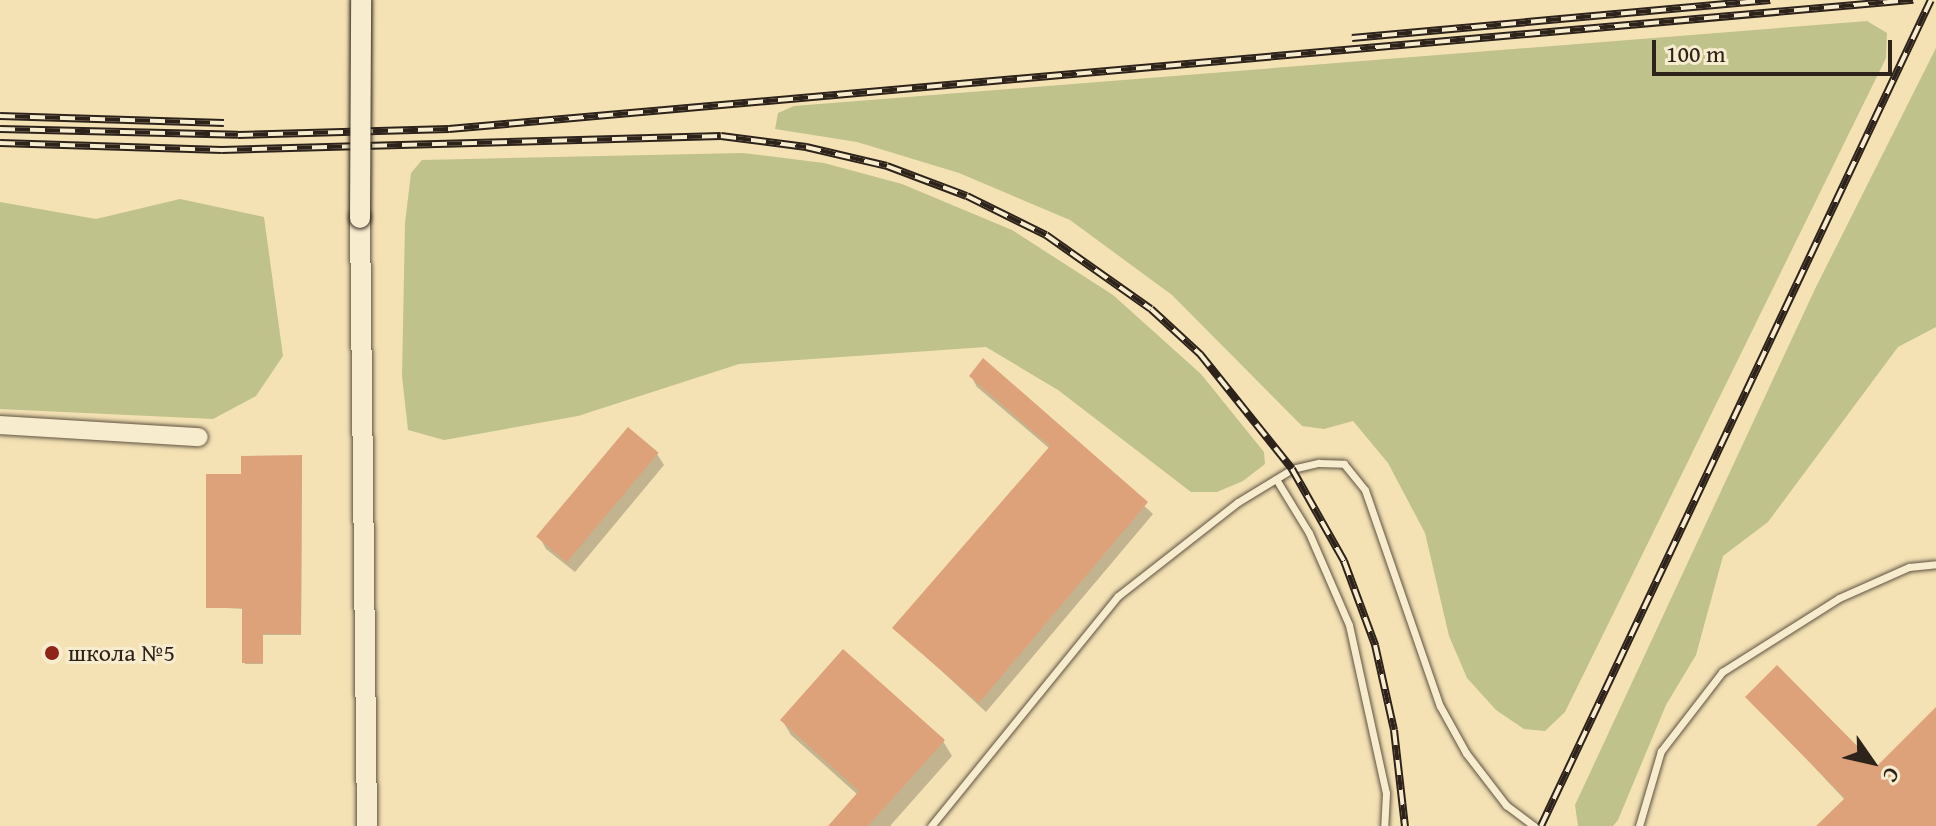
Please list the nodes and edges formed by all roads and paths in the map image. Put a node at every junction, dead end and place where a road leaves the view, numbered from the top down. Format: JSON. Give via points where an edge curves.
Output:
{"nodes":[{"id":1,"x":361,"y":0,"type":"edge"},
{"id":2,"x":0,"y":425,"type":"edge"},
{"id":3,"x":199,"y":437,"type":"dead end"},
{"id":4,"x":1276,"y":479,"type":"junction"},
{"id":5,"x":1936,"y":564,"type":"edge"},
{"id":6,"x":367,"y":826,"type":"edge"},
{"id":7,"x":931,"y":826,"type":"edge"},
{"id":8,"x":1384,"y":826,"type":"edge"},
{"id":9,"x":1534,"y":826,"type":"edge"},
{"id":10,"x":1639,"y":826,"type":"edge"}],
"edges":[{"from":1,"to":6,"type":"main road","bridge":true},
{"from":2,"to":3,"type":"street"},
{"from":4,"to":7,"type":"lane","via":[[1182,542],[1118,596]]},
{"from":4,"to":8,"type":"lane","via":[[1309,533],[1349,625],[1386,793]]},
{"from":4,"to":9,"type":"lane","via":[[1319,463],[1344,464],[1365,490],[1440,706],[1466,753],[1506,805]]},
{"from":5,"to":10,"type":"lane","via":[[1909,567],[1839,598],[1722,672],[1661,751]]}]}
